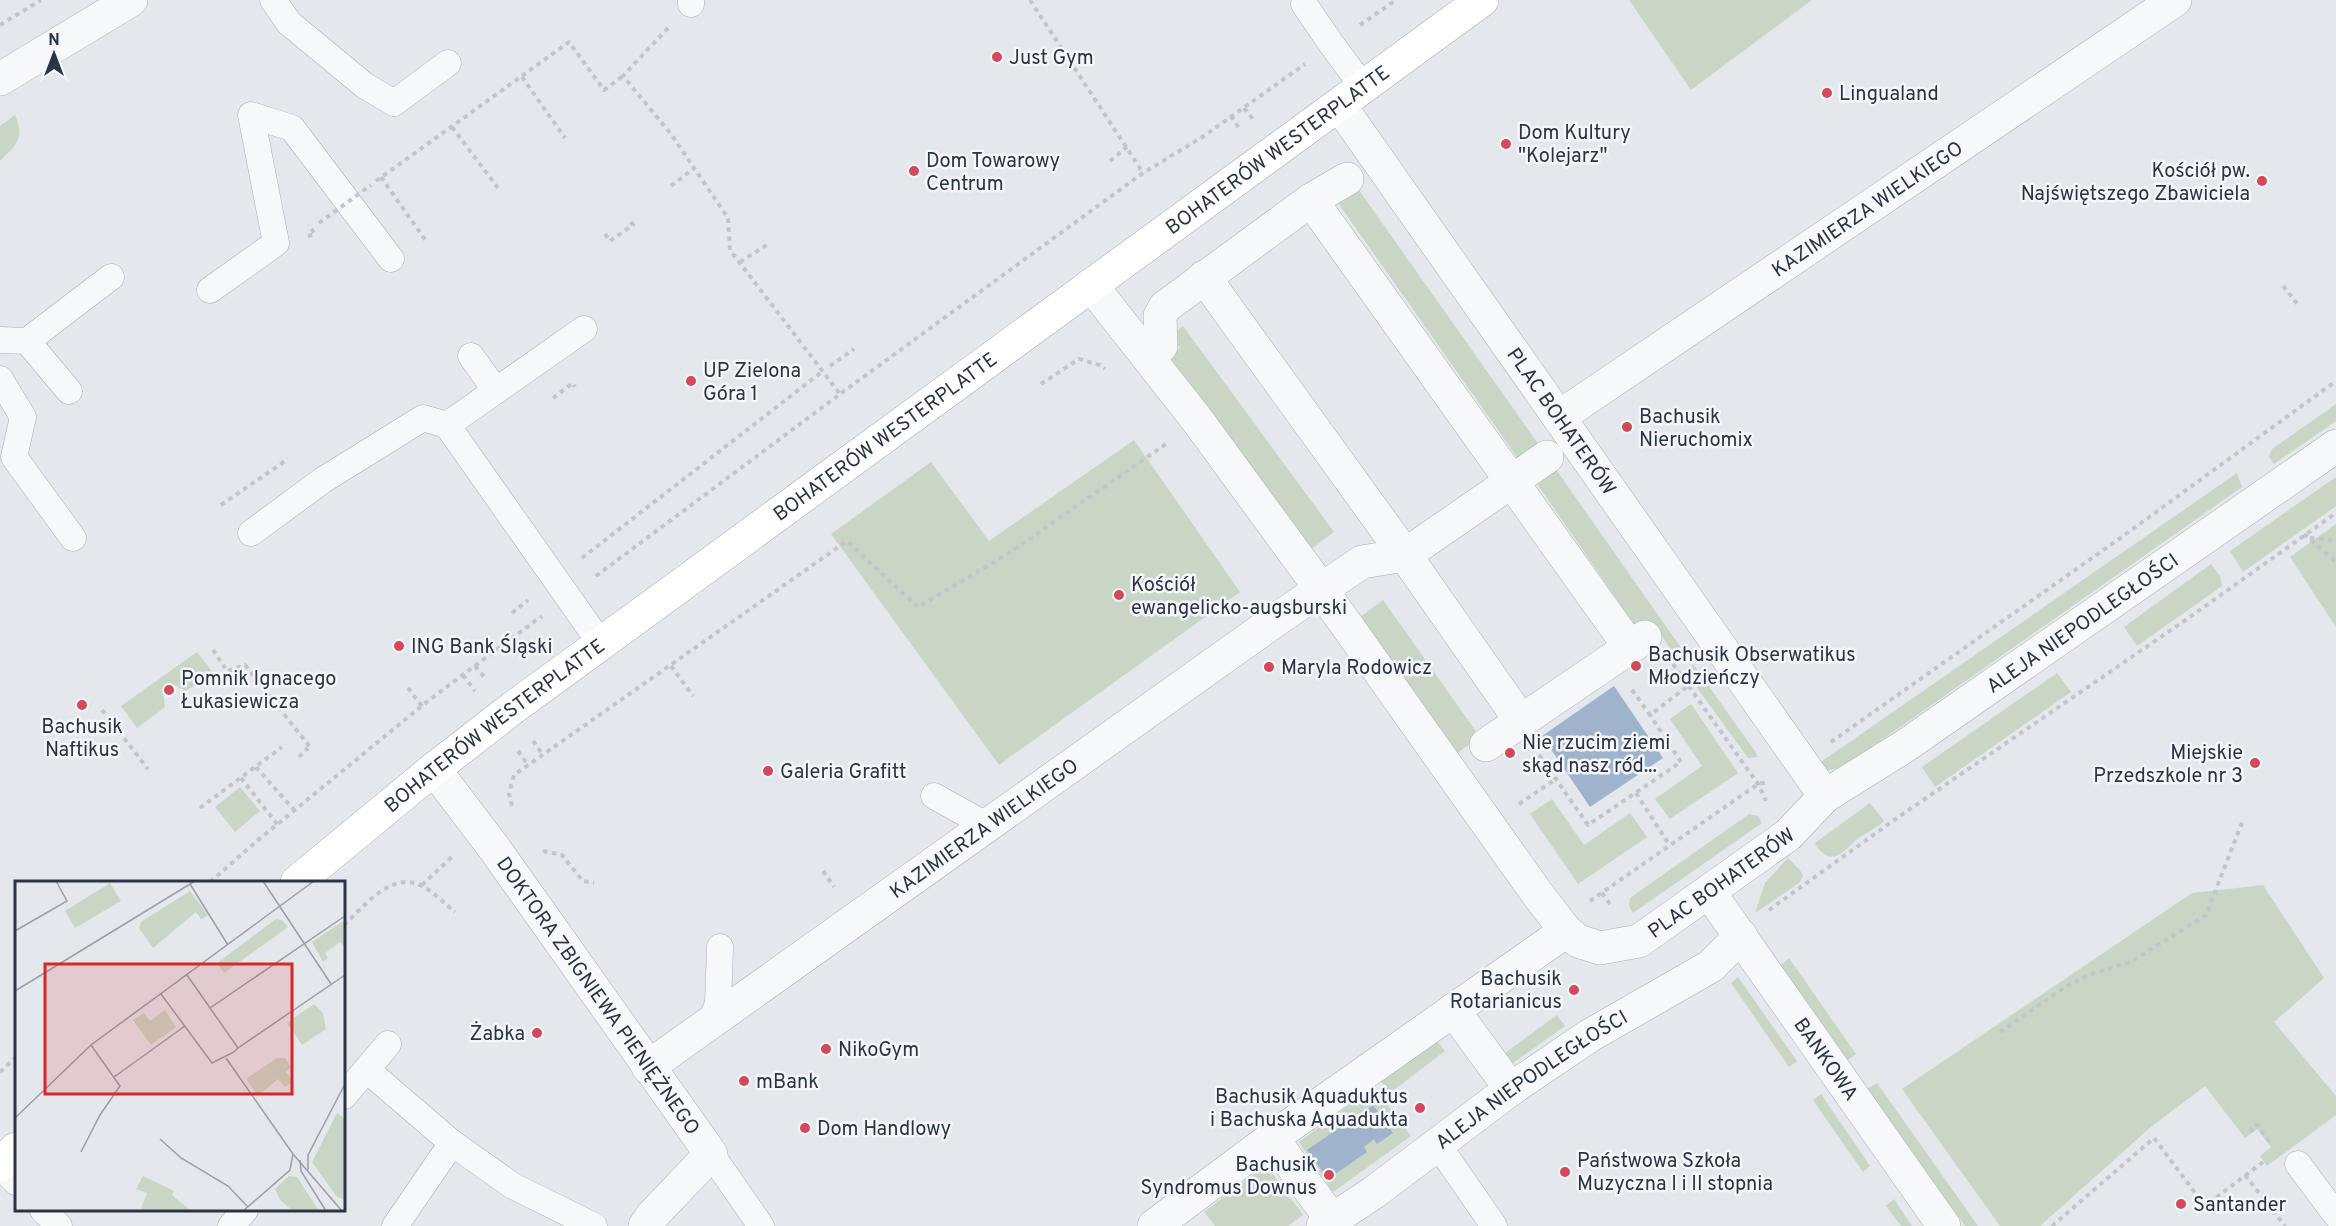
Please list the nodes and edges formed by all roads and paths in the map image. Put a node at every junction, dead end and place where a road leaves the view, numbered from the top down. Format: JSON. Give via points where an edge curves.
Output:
{"nodes":[{"id":1,"x":41,"y":0,"type":"edge"},
{"id":2,"x":273,"y":0,"type":"edge"},
{"id":3,"x":1030,"y":0,"type":"edge"},
{"id":4,"x":1396,"y":0,"type":"edge"},
{"id":5,"x":1482,"y":0,"type":"edge"},
{"id":6,"x":2175,"y":0,"type":"edge"},
{"id":7,"x":691,"y":2,"type":"edge"},
{"id":8,"x":114,"y":4,"type":"edge"},
{"id":9,"x":1304,"y":4,"type":"dead end"},
{"id":10,"x":0,"y":25,"type":"edge"},
{"id":11,"x":1332,"y":45,"type":"junction"},
{"id":12,"x":448,"y":63,"type":"dead end"},
{"id":13,"x":522,"y":76,"type":"junction"},
{"id":14,"x":623,"y":76,"type":"junction"},
{"id":15,"x":0,"y":79,"type":"edge"},
{"id":16,"x":1352,"y":97,"type":"junction"},
{"id":17,"x":1244,"y":108,"type":"junction"},
{"id":18,"x":1232,"y":116,"type":"junction"},
{"id":19,"x":1253,"y":120,"type":"dead end"},
{"id":20,"x":452,"y":127,"type":"junction"},
{"id":21,"x":1240,"y":129,"type":"dead end"},
{"id":22,"x":565,"y":138,"type":"dead end"},
{"id":23,"x":1127,"y":147,"type":"junction"},
{"id":24,"x":1110,"y":161,"type":"dead end"},
{"id":25,"x":693,"y":169,"type":"junction"},
{"id":26,"x":1143,"y":173,"type":"junction"},
{"id":27,"x":381,"y":177,"type":"junction"},
{"id":28,"x":1347,"y":179,"type":"dead end"},
{"id":29,"x":671,"y":186,"type":"dead end"},
{"id":30,"x":498,"y":188,"type":"dead end"},
{"id":31,"x":1311,"y":200,"type":"junction"},
{"id":32,"x":628,"y":218,"type":"dead end"},
{"id":33,"x":319,"y":223,"type":"dead end"},
{"id":34,"x":605,"y":234,"type":"dead end"},
{"id":35,"x":426,"y":241,"type":"dead end"},
{"id":36,"x":770,"y":243,"type":"dead end"},
{"id":37,"x":391,"y":259,"type":"dead end"},
{"id":38,"x":740,"y":262,"type":"junction"},
{"id":39,"x":111,"y":277,"type":"dead end"},
{"id":40,"x":1204,"y":277,"type":"junction"},
{"id":41,"x":1091,"y":285,"type":"junction"},
{"id":42,"x":2283,"y":286,"type":"dead end"},
{"id":43,"x":210,"y":290,"type":"dead end"},
{"id":44,"x":2299,"y":306,"type":"dead end"},
{"id":45,"x":584,"y":329,"type":"dead end"},
{"id":46,"x":0,"y":340,"type":"edge"},
{"id":47,"x":27,"y":341,"type":"junction"},
{"id":48,"x":1161,"y":346,"type":"dead end"},
{"id":49,"x":854,"y":349,"type":"dead end"},
{"id":50,"x":471,"y":356,"type":"dead end"},
{"id":51,"x":830,"y":366,"type":"dead end"},
{"id":52,"x":823,"y":371,"type":"junction"},
{"id":53,"x":1110,"y":373,"type":"dead end"},
{"id":54,"x":0,"y":379,"type":"edge"},
{"id":55,"x":2336,"y":381,"type":"edge"},
{"id":56,"x":1041,"y":384,"type":"dead end"},
{"id":57,"x":575,"y":387,"type":"dead end"},
{"id":58,"x":69,"y":391,"type":"dead end"},
{"id":59,"x":496,"y":391,"type":"junction"},
{"id":60,"x":840,"y":394,"type":"junction"},
{"id":61,"x":553,"y":398,"type":"dead end"},
{"id":62,"x":1559,"y":417,"type":"junction"},
{"id":63,"x":447,"y":425,"type":"junction"},
{"id":64,"x":1160,"y":435,"type":"dead end"},
{"id":65,"x":2336,"y":446,"type":"edge"},
{"id":66,"x":1547,"y":457,"type":"dead end"},
{"id":67,"x":288,"y":459,"type":"dead end"},
{"id":68,"x":1512,"y":482,"type":"junction"},
{"id":69,"x":221,"y":505,"type":"dead end"},
{"id":70,"x":2336,"y":513,"type":"edge"},
{"id":71,"x":251,"y":533,"type":"dead end"},
{"id":72,"x":2306,"y":536,"type":"junction"},
{"id":73,"x":73,"y":538,"type":"dead end"},
{"id":74,"x":2336,"y":541,"type":"edge"},
{"id":75,"x":1405,"y":555,"type":"junction"},
{"id":76,"x":2336,"y":562,"type":"edge"},
{"id":77,"x":561,"y":588,"type":"junction"},
{"id":78,"x":1321,"y":589,"type":"junction"},
{"id":79,"x":512,"y":613,"type":"dead end"},
{"id":80,"x":1637,"y":641,"type":"junction"},
{"id":81,"x":601,"y":644,"type":"junction"},
{"id":82,"x":213,"y":651,"type":"dead end"},
{"id":83,"x":475,"y":666,"type":"junction"},
{"id":84,"x":671,"y":666,"type":"junction"},
{"id":85,"x":463,"y":675,"type":"junction"},
{"id":86,"x":485,"y":678,"type":"dead end"},
{"id":87,"x":1688,"y":686,"type":"junction"},
{"id":88,"x":471,"y":687,"type":"dead end"},
{"id":89,"x":408,"y":688,"type":"dead end"},
{"id":90,"x":1631,"y":689,"type":"dead end"},
{"id":91,"x":693,"y":696,"type":"dead end"},
{"id":92,"x":422,"y":706,"type":"junction"},
{"id":93,"x":102,"y":710,"type":"dead end"},
{"id":94,"x":1650,"y":715,"type":"junction"},
{"id":95,"x":1521,"y":721,"type":"junction"},
{"id":96,"x":532,"y":740,"type":"dead end"},
{"id":97,"x":1486,"y":745,"type":"dead end"},
{"id":98,"x":282,"y":747,"type":"dead end"},
{"id":99,"x":1823,"y":748,"type":"dead end"},
{"id":100,"x":520,"y":754,"type":"dead end"},
{"id":101,"x":1538,"y":754,"type":"dead end"},
{"id":102,"x":543,"y":755,"type":"junction"},
{"id":103,"x":299,"y":757,"type":"dead end"},
{"id":104,"x":528,"y":765,"type":"junction"},
{"id":105,"x":256,"y":766,"type":"junction"},
{"id":106,"x":148,"y":769,"type":"dead end"},
{"id":107,"x":434,"y":769,"type":"junction"},
{"id":108,"x":241,"y":778,"type":"junction"},
{"id":109,"x":1556,"y":779,"type":"junction"},
{"id":110,"x":1775,"y":780,"type":"dead end"},
{"id":111,"x":1758,"y":784,"type":"junction"},
{"id":112,"x":1636,"y":793,"type":"junction"},
{"id":113,"x":934,"y":796,"type":"dead end"},
{"id":114,"x":1825,"y":796,"type":"junction"},
{"id":115,"x":1521,"y":802,"type":"dead end"},
{"id":116,"x":200,"y":808,"type":"dead end"},
{"id":117,"x":294,"y":810,"type":"junction"},
{"id":118,"x":513,"y":812,"type":"dead end"},
{"id":119,"x":2243,"y":820,"type":"dead end"},
{"id":120,"x":277,"y":824,"type":"junction"},
{"id":121,"x":988,"y":826,"type":"junction"},
{"id":122,"x":1670,"y":846,"type":"junction"},
{"id":123,"x":461,"y":849,"type":"dead end"},
{"id":124,"x":561,"y":855,"type":"dead end"},
{"id":125,"x":823,"y":872,"type":"dead end"},
{"id":126,"x":211,"y":881,"type":"edge"},
{"id":127,"x":298,"y":881,"type":"edge"},
{"id":128,"x":594,"y":883,"type":"dead end"},
{"id":129,"x":422,"y":885,"type":"junction"},
{"id":130,"x":835,"y":889,"type":"dead end"},
{"id":131,"x":1709,"y":892,"type":"junction"},
{"id":132,"x":1588,"y":903,"type":"dead end"},
{"id":133,"x":455,"y":912,"type":"dead end"},
{"id":134,"x":345,"y":924,"type":"edge"},
{"id":135,"x":1566,"y":931,"type":"junction"},
{"id":136,"x":1741,"y":936,"type":"junction"},
{"id":137,"x":720,"y":946,"type":"dead end"},
{"id":138,"x":1453,"y":1010,"type":"junction"},
{"id":139,"x":709,"y":1025,"type":"junction"},
{"id":140,"x":2000,"y":1032,"type":"dead end"},
{"id":141,"x":388,"y":1044,"type":"dead end"},
{"id":142,"x":15,"y":1058,"type":"edge"},
{"id":143,"x":648,"y":1067,"type":"junction"},
{"id":144,"x":367,"y":1070,"type":"junction"},
{"id":145,"x":0,"y":1072,"type":"edge"},
{"id":146,"x":1511,"y":1089,"type":"junction"},
{"id":147,"x":345,"y":1095,"type":"edge"},
{"id":148,"x":2253,"y":1132,"type":"dead end"},
{"id":149,"x":1272,"y":1138,"type":"junction"},
{"id":150,"x":452,"y":1143,"type":"junction"},
{"id":151,"x":1438,"y":1144,"type":"junction"},
{"id":152,"x":15,"y":1150,"type":"edge"},
{"id":153,"x":2276,"y":1152,"type":"dead end"},
{"id":154,"x":711,"y":1154,"type":"junction"},
{"id":155,"x":2268,"y":1157,"type":"dead end"},
{"id":156,"x":2298,"y":1164,"type":"dead end"},
{"id":157,"x":0,"y":1165,"type":"edge"},
{"id":158,"x":2245,"y":1175,"type":"junction"},
{"id":159,"x":15,"y":1181,"type":"edge"},
{"id":160,"x":45,"y":1211,"type":"edge"},
{"id":161,"x":243,"y":1211,"type":"edge"},
{"id":162,"x":1192,"y":1215,"type":"edge"},
{"id":163,"x":2336,"y":1215,"type":"edge"},
{"id":164,"x":1328,"y":1223,"type":"edge"},
{"id":165,"x":59,"y":1226,"type":"edge"},
{"id":166,"x":231,"y":1226,"type":"edge"},
{"id":167,"x":395,"y":1226,"type":"edge"},
{"id":168,"x":594,"y":1226,"type":"edge"},
{"id":169,"x":645,"y":1226,"type":"edge"},
{"id":170,"x":761,"y":1226,"type":"edge"},
{"id":171,"x":1154,"y":1226,"type":"edge"},
{"id":172,"x":1494,"y":1226,"type":"edge"},
{"id":173,"x":1944,"y":1226,"type":"edge"},
{"id":174,"x":2052,"y":1226,"type":"edge"},
{"id":175,"x":2285,"y":1226,"type":"edge"}],
"edges":[{"from":1,"to":10,"type":"path"},
{"from":2,"to":12,"type":"lane","via":[[289,23],[364,85],[394,103]]},
{"from":3,"to":23,"type":"path"},
{"from":4,"to":11,"type":"path"},
{"from":5,"to":16,"type":"street","name":"BOHATERÓW WESTERPLATTE"},
{"from":6,"to":62,"type":"street","name":"KAZIMIERZA WIELKIEGO"},
{"from":7,"to":14,"type":"path"},
{"from":8,"to":15,"type":"street"},
{"from":9,"to":11,"type":"lane"},
{"from":11,"to":16,"type":"lane"},
{"from":11,"to":17,"type":"path"},
{"from":13,"to":14,"type":"path","via":[[569,42],[604,90]]},
{"from":13,"to":20,"type":"path"},
{"from":13,"to":22,"type":"path"},
{"from":14,"to":25,"type":"path","via":[[671,134]]},
{"from":16,"to":41,"type":"street","name":"BOHATERÓW WESTERPLATTE"},
{"from":16,"to":62,"type":"street","name":"PLAC BOHATERÓW"},
{"from":17,"to":18,"type":"path"},
{"from":17,"to":19,"type":"path"},
{"from":18,"to":21,"type":"path"},
{"from":18,"to":26,"type":"path"},
{"from":20,"to":27,"type":"path"},
{"from":20,"to":30,"type":"path"},
{"from":23,"to":24,"type":"path"},
{"from":23,"to":26,"type":"path"},
{"from":25,"to":29,"type":"path"},
{"from":25,"to":38,"type":"path","via":[[728,218],[730,250]]},
{"from":26,"to":60,"type":"path"},
{"from":27,"to":33,"type":"path","bridge":true},
{"from":27,"to":35,"type":"path"},
{"from":28,"to":31,"type":"street"},
{"from":31,"to":40,"type":"street"},
{"from":31,"to":68,"type":"street"},
{"from":32,"to":34,"type":"path","via":[[633,225],[610,241]]},
{"from":36,"to":38,"type":"path"},
{"from":37,"to":43,"type":"lane","via":[[292,128],[251,115],[276,243]]},
{"from":38,"to":52,"type":"path"},
{"from":39,"to":47,"type":"lane"},
{"from":40,"to":48,"type":"street","via":[[1165,307],[1160,316]]},
{"from":40,"to":75,"type":"street"},
{"from":41,"to":78,"type":"street","name":"PLAC BOHATERÓW","via":[[1198,421]]},
{"from":41,"to":81,"type":"street","name":"BOHATERÓW WESTERPLATTE"},
{"from":42,"to":44,"type":"path"},
{"from":45,"to":59,"type":"lane"},
{"from":46,"to":47,"type":"lane"},
{"from":47,"to":58,"type":"lane"},
{"from":49,"to":51,"type":"path"},
{"from":50,"to":59,"type":"lane"},
{"from":52,"to":60,"type":"path"},
{"from":52,"to":77,"type":"path"},
{"from":53,"to":56,"type":"path","via":[[1101,365],[1079,359]]},
{"from":54,"to":73,"type":"lane","via":[[23,417],[14,457]]},
{"from":55,"to":99,"type":"path"},
{"from":57,"to":61,"type":"path","via":[[573,383]]},
{"from":59,"to":63,"type":"lane"},
{"from":60,"to":77,"type":"path"},
{"from":62,"to":114,"type":"street","name":"PLAC BOHATERÓW"},
{"from":63,"to":71,"type":"lane","via":[[423,418],[323,480]]},
{"from":63,"to":77,"type":"lane"},
{"from":64,"to":84,"type":"path","via":[[1167,443],[1006,555],[918,607],[847,541]]},
{"from":65,"to":114,"type":"street","name":"ALEJA NIEPODLEGŁOŚCI","via":[[1905,746]]},
{"from":66,"to":68,"type":"street"},
{"from":67,"to":69,"type":"path"},
{"from":68,"to":75,"type":"street"},
{"from":68,"to":80,"type":"street"},
{"from":70,"to":72,"type":"path"},
{"from":72,"to":74,"type":"path"},
{"from":72,"to":76,"type":"path"},
{"from":72,"to":136,"type":"path","via":[[1798,887]]},
{"from":75,"to":78,"type":"street","name":"KAZIMIERZA WIELKIEGO","via":[[1362,562]]},
{"from":75,"to":95,"type":"street"},
{"from":77,"to":79,"type":"path"},
{"from":77,"to":81,"type":"lane"},
{"from":77,"to":83,"type":"path"},
{"from":78,"to":121,"type":"street","name":"KAZIMIERZA WIELKIEGO"},
{"from":78,"to":135,"type":"street","name":"PLAC BOHATERÓW"},
{"from":80,"to":87,"type":"path","via":[[1651,632]]},
{"from":80,"to":95,"type":"street"},
{"from":81,"to":107,"type":"street","name":"BOHATERÓW WESTERPLATTE"},
{"from":82,"to":103,"type":"path","via":[[227,670],[245,665],[309,748]]},
{"from":83,"to":85,"type":"path"},
{"from":83,"to":86,"type":"path"},
{"from":84,"to":91,"type":"path"},
{"from":84,"to":102,"type":"path"},
{"from":85,"to":88,"type":"path"},
{"from":85,"to":92,"type":"path"},
{"from":87,"to":94,"type":"path"},
{"from":87,"to":111,"type":"path"},
{"from":89,"to":92,"type":"path"},
{"from":90,"to":94,"type":"path"},
{"from":92,"to":117,"type":"path"},
{"from":93,"to":106,"type":"path"},
{"from":94,"to":112,"type":"path","via":[[1681,762]]},
{"from":95,"to":97,"type":"street"},
{"from":96,"to":102,"type":"path"},
{"from":98,"to":105,"type":"path"},
{"from":100,"to":104,"type":"path"},
{"from":101,"to":109,"type":"path"},
{"from":102,"to":104,"type":"path"},
{"from":104,"to":118,"type":"path","via":[[514,775],[509,794]]},
{"from":105,"to":108,"type":"path"},
{"from":105,"to":117,"type":"path"},
{"from":107,"to":127,"type":"street","name":"BOHATERÓW WESTERPLATTE"},
{"from":107,"to":143,"type":"street","name":"DOKTORA ZBIGNIEWA PIENIĘŻNEGO"},
{"from":108,"to":116,"type":"path"},
{"from":108,"to":120,"type":"path"},
{"from":109,"to":112,"type":"path","via":[[1588,825]]},
{"from":109,"to":115,"type":"path"},
{"from":110,"to":111,"type":"path"},
{"from":111,"to":122,"type":"path"},
{"from":112,"to":122,"type":"path"},
{"from":113,"to":121,"type":"lane"},
{"from":114,"to":131,"type":"street","name":"PLAC BOHATERÓW","via":[[1788,835]]},
{"from":117,"to":120,"type":"path"},
{"from":119,"to":140,"type":"path","via":[[2206,915],[2131,962],[2070,984]]},
{"from":120,"to":126,"type":"path"},
{"from":121,"to":139,"type":"street","name":"KAZIMIERZA WIELKIEGO"},
{"from":122,"to":132,"type":"path"},
{"from":123,"to":129,"type":"path"},
{"from":124,"to":128,"type":"path","via":[[583,881]]},
{"from":125,"to":130,"type":"path"},
{"from":129,"to":133,"type":"path"},
{"from":129,"to":134,"type":"path","via":[[404,881],[389,885]]},
{"from":131,"to":135,"type":"street","name":"PLAC BOHATERÓW","via":[[1640,941],[1600,948],[1578,941]]},
{"from":131,"to":136,"type":"street","name":"BANKOWA"},
{"from":135,"to":138,"type":"street"},
{"from":136,"to":146,"type":"street","name":"ALEJA NIEPODLEGŁOŚCI","via":[[1711,966],[1589,1036]]},
{"from":136,"to":173,"type":"street","name":"BANKOWA"},
{"from":137,"to":139,"type":"lane","via":[[718,1004]]},
{"from":138,"to":146,"type":"street"},
{"from":138,"to":149,"type":"street"},
{"from":139,"to":143,"type":"street","name":"KAZIMIERZA WIELKIEGO"},
{"from":141,"to":144,"type":"lane"},
{"from":142,"to":145,"type":"path"},
{"from":143,"to":154,"type":"street","name":"DOKTORA ZBIGNIEWA PIENIĘŻNEGO"},
{"from":144,"to":147,"type":"lane"},
{"from":144,"to":150,"type":"lane"},
{"from":146,"to":151,"type":"street","name":"ALEJA NIEPODLEGŁOŚCI"},
{"from":148,"to":153,"type":"path","via":[[2251,1129],[2258,1125]]},
{"from":149,"to":162,"type":"street"},
{"from":149,"to":164,"type":"street"},
{"from":150,"to":167,"type":"lane"},
{"from":150,"to":168,"type":"lane","via":[[513,1186]]},
{"from":151,"to":164,"type":"street","name":"ALEJA NIEPODLEGŁOŚCI"},
{"from":151,"to":172,"type":"lane"},
{"from":152,"to":157,"type":"street"},
{"from":154,"to":169,"type":"street"},
{"from":154,"to":170,"type":"lane","name":"DOKTORA ZBIGNIEWA PIENIĘŻNEGO"},
{"from":155,"to":158,"type":"path"},
{"from":156,"to":163,"type":"lane"},
{"from":157,"to":159,"type":"lane"},
{"from":158,"to":174,"type":"path","via":[[2205,1206],[2154,1138]]},
{"from":158,"to":175,"type":"path"},
{"from":160,"to":165,"type":"lane"},
{"from":161,"to":166,"type":"lane"},
{"from":162,"to":171,"type":"street"}]}
